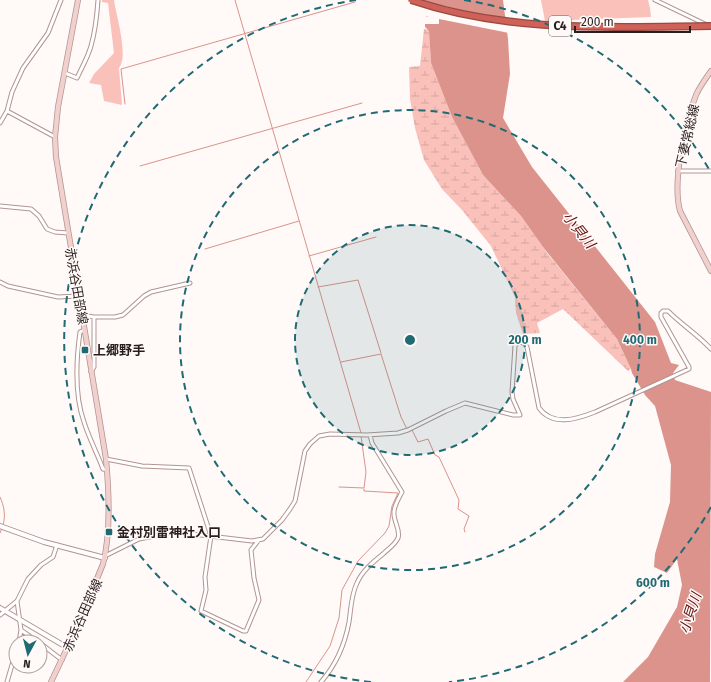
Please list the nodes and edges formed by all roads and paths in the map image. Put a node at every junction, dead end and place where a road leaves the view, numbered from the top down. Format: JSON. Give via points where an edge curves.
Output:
{"nodes":[{"id":1,"x":61,"y":0,"type":"edge"},
{"id":2,"x":78,"y":0,"type":"edge"},
{"id":3,"x":98,"y":0,"type":"edge"},
{"id":4,"x":411,"y":0,"type":"edge"},
{"id":5,"x":655,"y":0,"type":"edge"},
{"id":6,"x":711,"y":27,"type":"edge"},
{"id":7,"x":711,"y":71,"type":"edge"},
{"id":8,"x":65,"y":73,"type":"junction"},
{"id":9,"x":7,"y":110,"type":"junction"},
{"id":10,"x":0,"y":123,"type":"edge"},
{"id":11,"x":55,"y":137,"type":"junction"},
{"id":12,"x":678,"y":171,"type":"junction"},
{"id":13,"x":711,"y":171,"type":"edge"},
{"id":14,"x":0,"y":206,"type":"edge"},
{"id":15,"x":68,"y":233,"type":"junction"},
{"id":16,"x":711,"y":270,"type":"edge"},
{"id":17,"x":0,"y":282,"type":"edge"},
{"id":18,"x":190,"y":283,"type":"dead end"},
{"id":19,"x":79,"y":296,"type":"junction"},
{"id":20,"x":82,"y":315,"type":"junction"},
{"id":21,"x":94,"y":317,"type":"junction"},
{"id":22,"x":84,"y":330,"type":"junction"},
{"id":23,"x":711,"y":349,"type":"edge"},
{"id":24,"x":91,"y":372,"type":"junction"},
{"id":25,"x":370,"y":435,"type":"junction"},
{"id":26,"x":106,"y":459,"type":"junction"},
{"id":27,"x":107,"y":470,"type":"junction"},
{"id":28,"x":0,"y":526,"type":"edge"},
{"id":29,"x":211,"y":536,"type":"junction"},
{"id":30,"x":258,"y":541,"type":"junction"},
{"id":31,"x":57,"y":545,"type":"junction"},
{"id":32,"x":105,"y":557,"type":"junction"},
{"id":33,"x":17,"y":601,"type":"junction"},
{"id":34,"x":2,"y":609,"type":"edge"},
{"id":35,"x":0,"y":614,"type":"edge"},
{"id":36,"x":20,"y":620,"type":"junction"},
{"id":37,"x":21,"y":630,"type":"junction"},
{"id":38,"x":20,"y":634,"type":"edge"},
{"id":39,"x":27,"y":634,"type":"edge"},
{"id":40,"x":68,"y":648,"type":"junction"},
{"id":41,"x":48,"y":650,"type":"edge"},
{"id":42,"x":62,"y":660,"type":"junction"},
{"id":43,"x":51,"y":682,"type":"edge"},
{"id":44,"x":321,"y":682,"type":"edge"}],
"edges":[{"from":1,"to":9,"type":"street","via":[[48,32],[23,68]]},
{"from":2,"to":8,"type":"main road","name":"赤浜谷田部線"},
{"from":3,"to":8,"type":"street","via":[[89,53],[77,78]]},
{"from":4,"to":6,"type":"highway","number":"C4","bridge":true,"via":[[469,15],[528,24],[588,27]]},
{"from":5,"to":6,"type":"street"},
{"from":7,"to":12,"type":"main road","name":"下妻常総線","via":[[697,94]]},
{"from":8,"to":11,"type":"main road","name":"赤浜谷田部線"},
{"from":9,"to":10,"type":"street"},
{"from":9,"to":11,"type":"street"},
{"from":11,"to":15,"type":"main road","name":"赤浜谷田部線","via":[[58,175]]},
{"from":12,"to":13,"type":"street"},
{"from":12,"to":16,"type":"main road","name":"下妻常総線","via":[[680,211]]},
{"from":14,"to":15,"type":"street","via":[[31,209],[40,216],[47,229]]},
{"from":15,"to":19,"type":"main road","name":"赤浜谷田部線"},
{"from":17,"to":19,"type":"street","via":[[58,297]]},
{"from":18,"to":21,"type":"street","via":[[151,292],[123,315]]},
{"from":19,"to":20,"type":"main road","name":"赤浜谷田部線"},
{"from":20,"to":21,"type":"street"},
{"from":20,"to":22,"type":"main road","name":"赤浜谷田部線"},
{"from":21,"to":24,"type":"street","via":[[94,366]]},
{"from":22,"to":24,"type":"main road","name":"赤浜谷田部線"},
{"from":22,"to":27,"type":"street","via":[[80,332],[78,347],[79,402],[84,422],[103,468]]},
{"from":23,"to":25,"type":"street","via":[[668,311],[663,311],[661,317],[689,369],[582,418],[564,421],[548,418],[539,408],[527,347],[524,343],[518,342],[515,346],[512,392],[520,415],[513,416],[465,403],[408,430]]},
{"from":24,"to":26,"type":"main road","name":"赤浜谷田部線"},
{"from":25,"to":30,"type":"street","via":[[330,434],[319,436],[310,444],[305,451],[295,501],[282,520]]},
{"from":25,"to":44,"type":"street","via":[[372,443],[402,492],[394,511],[399,530],[398,538],[369,565],[359,579],[353,594],[342,648]]},
{"from":26,"to":27,"type":"main road","name":"赤浜谷田部線"},
{"from":26,"to":29,"type":"street","via":[[142,466],[189,468]]},
{"from":27,"to":32,"type":"main road","name":"赤浜谷田部線","via":[[108,516]]},
{"from":28,"to":31,"type":"street"},
{"from":29,"to":30,"type":"street"},
{"from":29,"to":30,"type":"street","via":[[205,577],[206,590],[201,611],[243,631],[246,631],[259,600],[251,550]]},
{"from":29,"to":32,"type":"street","via":[[175,532],[162,534],[139,540]]},
{"from":31,"to":32,"type":"street"},
{"from":31,"to":33,"type":"street","via":[[53,557],[28,579]]},
{"from":32,"to":40,"type":"main road","name":"赤浜谷田部線"},
{"from":33,"to":34,"type":"street"},
{"from":33,"to":36,"type":"street"},
{"from":34,"to":35,"type":"street"},
{"from":34,"to":36,"type":"street"},
{"from":36,"to":37,"type":"street"},
{"from":36,"to":40,"type":"street"},
{"from":37,"to":38,"type":"street"},
{"from":37,"to":39,"type":"street"},
{"from":40,"to":42,"type":"main road","name":"赤浜谷田部線"},
{"from":41,"to":42,"type":"street"},
{"from":42,"to":43,"type":"main road","name":"赤浜谷田部線"}]}
